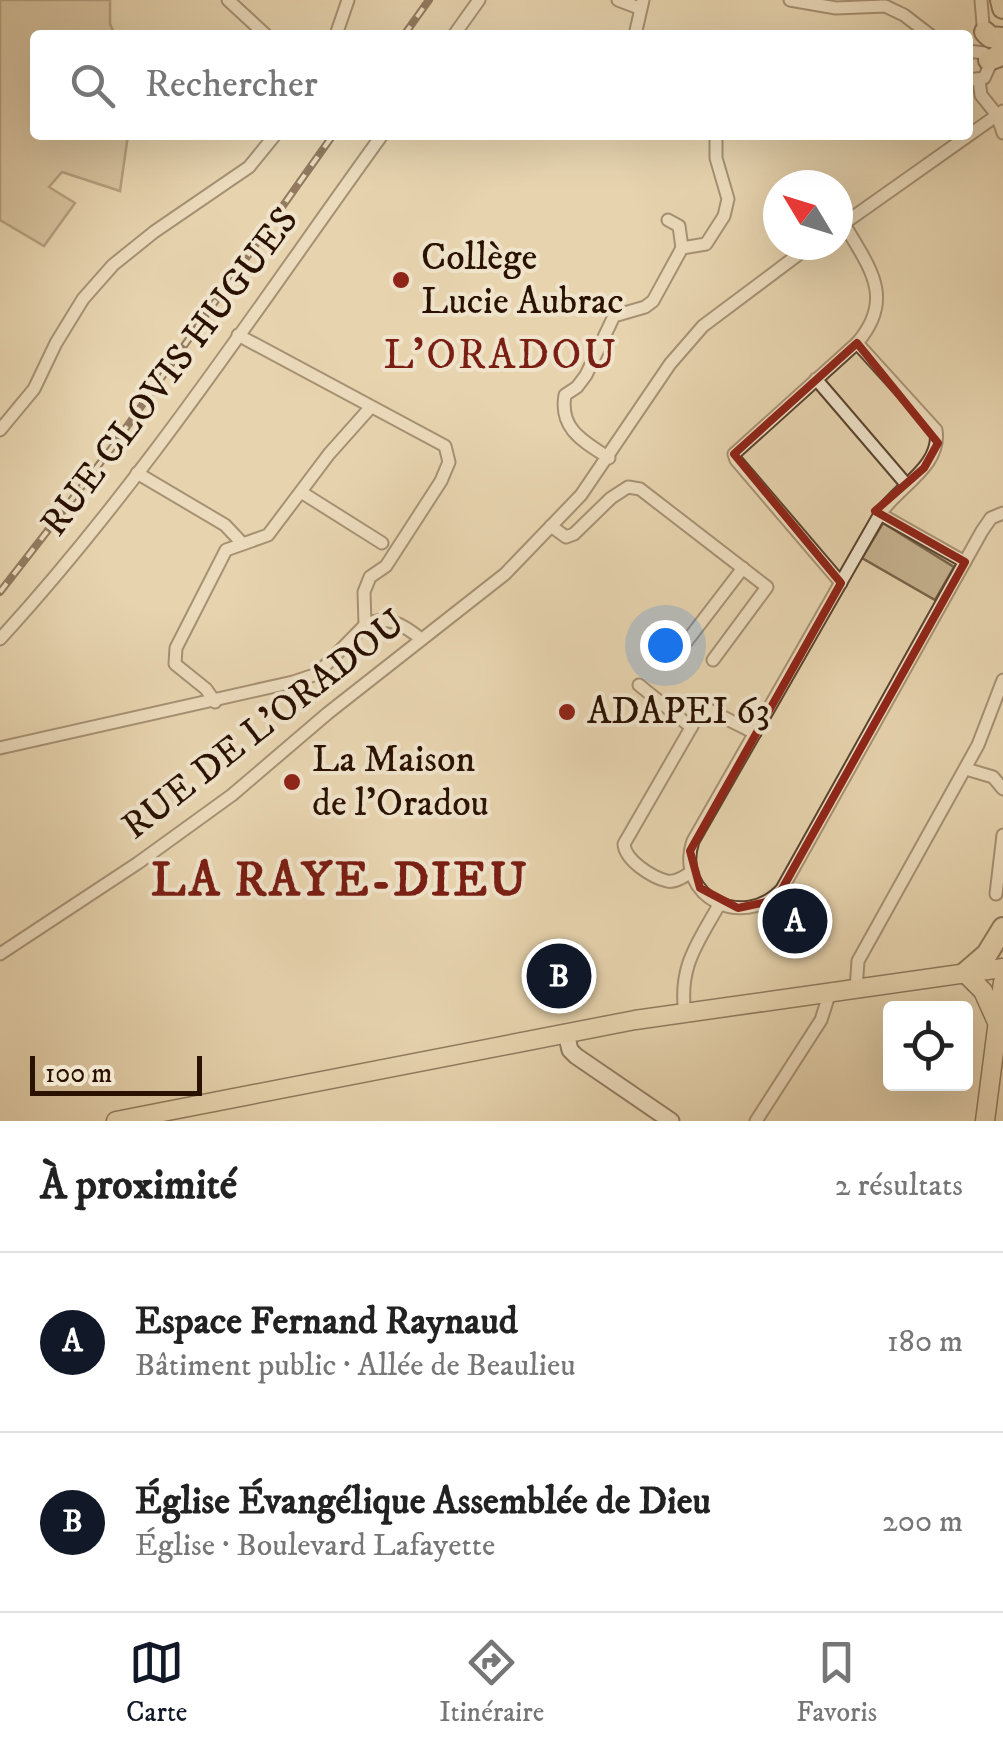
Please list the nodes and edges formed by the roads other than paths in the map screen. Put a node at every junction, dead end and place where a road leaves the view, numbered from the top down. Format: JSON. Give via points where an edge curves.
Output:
{"nodes":[{"id":1,"x":228,"y":0,"type":"edge"},
{"id":2,"x":348,"y":0,"type":"edge"},
{"id":3,"x":618,"y":0,"type":"edge"},
{"id":4,"x":790,"y":0,"type":"edge"},
{"id":5,"x":908,"y":0,"type":"edge"},
{"id":6,"x":981,"y":0,"type":"edge"},
{"id":7,"x":1001,"y":0,"type":"edge"},
{"id":8,"x":476,"y":1,"type":"edge"},
{"id":9,"x":641,"y":4,"type":"edge"},
{"id":10,"x":1003,"y":8,"type":"edge"},
{"id":11,"x":904,"y":16,"type":"junction"},
{"id":12,"x":261,"y":30,"type":"edge"},
{"id":13,"x":338,"y":30,"type":"edge"},
{"id":14,"x":457,"y":30,"type":"edge"},
{"id":15,"x":636,"y":30,"type":"edge"},
{"id":16,"x":923,"y":30,"type":"edge"},
{"id":17,"x":988,"y":47,"type":"edge"},
{"id":18,"x":974,"y":80,"type":"edge"},
{"id":19,"x":1000,"y":113,"type":"edge"},
{"id":20,"x":973,"y":126,"type":"edge"},
{"id":21,"x":1003,"y":133,"type":"edge"},
{"id":22,"x":272,"y":140,"type":"edge"},
{"id":23,"x":378,"y":140,"type":"edge"},
{"id":24,"x":716,"y":140,"type":"edge"},
{"id":25,"x":955,"y":140,"type":"edge"},
{"id":26,"x":853,"y":217,"type":"edge"},
{"id":27,"x":668,"y":220,"type":"dead end"},
{"id":28,"x":853,"y":247,"type":"edge"},
{"id":29,"x":682,"y":248,"type":"junction"},
{"id":30,"x":791,"y":260,"type":"edge"},
{"id":31,"x":238,"y":334,"type":"junction"},
{"id":32,"x":856,"y":343,"type":"junction"},
{"id":33,"x":816,"y":379,"type":"junction"},
{"id":34,"x":370,"y":408,"type":"junction"},
{"id":35,"x":0,"y":430,"type":"edge"},
{"id":36,"x":609,"y":458,"type":"junction"},
{"id":37,"x":137,"y":473,"type":"junction"},
{"id":38,"x":906,"y":484,"type":"junction"},
{"id":39,"x":301,"y":492,"type":"junction"},
{"id":40,"x":1003,"y":513,"type":"edge"},
{"id":41,"x":880,"y":514,"type":"junction"},
{"id":42,"x":552,"y":526,"type":"junction"},
{"id":43,"x":382,"y":542,"type":"dead end"},
{"id":44,"x":242,"y":543,"type":"junction"},
{"id":45,"x":964,"y":562,"type":"junction"},
{"id":46,"x":742,"y":568,"type":"junction"},
{"id":47,"x":841,"y":583,"type":"junction"},
{"id":48,"x":365,"y":625,"type":"junction"},
{"id":49,"x":0,"y":639,"type":"edge"},
{"id":50,"x":421,"y":639,"type":"junction"},
{"id":51,"x":688,"y":640,"type":"dead end"},
{"id":52,"x":713,"y":660,"type":"dead end"},
{"id":53,"x":1003,"y":680,"type":"edge"},
{"id":54,"x":639,"y":685,"type":"dead end"},
{"id":55,"x":215,"y":702,"type":"junction"},
{"id":56,"x":691,"y":727,"type":"junction"},
{"id":57,"x":755,"y":733,"type":"junction"},
{"id":58,"x":0,"y":748,"type":"edge"},
{"id":59,"x":966,"y":768,"type":"junction"},
{"id":60,"x":1003,"y":789,"type":"edge"},
{"id":61,"x":1003,"y":835,"type":"edge"},
{"id":62,"x":690,"y":873,"type":"junction"},
{"id":63,"x":996,"y":894,"type":"dead end"},
{"id":64,"x":720,"y":904,"type":"junction"},
{"id":65,"x":1003,"y":928,"type":"edge"},
{"id":66,"x":3,"y":952,"type":"edge"},
{"id":67,"x":0,"y":967,"type":"edge"},
{"id":68,"x":1003,"y":968,"type":"edge"},
{"id":69,"x":965,"y":973,"type":"junction"},
{"id":70,"x":1003,"y":982,"type":"edge"},
{"id":71,"x":856,"y":989,"type":"junction"},
{"id":72,"x":830,"y":992,"type":"junction"},
{"id":73,"x":685,"y":1014,"type":"junction"},
{"id":74,"x":996,"y":1021,"type":"junction"},
{"id":75,"x":566,"y":1032,"type":"junction"},
{"id":76,"x":189,"y":1114,"type":"edge"},
{"id":77,"x":762,"y":1118,"type":"edge"},
{"id":78,"x":116,"y":1121,"type":"edge"},
{"id":79,"x":671,"y":1121,"type":"edge"},
{"id":80,"x":985,"y":1121,"type":"edge"}],
"edges":[{"from":1,"to":12,"type":"street"},
{"from":2,"to":13,"type":"street"},
{"from":3,"to":9,"type":"street"},
{"from":4,"to":11,"type":"street","via":[[836,8],[885,6]]},
{"from":5,"to":11,"type":"street"},
{"from":6,"to":17,"type":"street"},
{"from":7,"to":10,"type":"highway"},
{"from":8,"to":14,"type":"street"},
{"from":9,"to":15,"type":"street"},
{"from":11,"to":16,"type":"street"},
{"from":17,"to":18,"type":"street","via":[[987,74]]},
{"from":18,"to":19,"type":"street"},
{"from":19,"to":20,"type":"street"},
{"from":19,"to":21,"type":"street"},
{"from":22,"to":35,"type":"street","via":[[249,167],[113,265],[83,299],[34,389]]},
{"from":23,"to":31,"type":"street","name":"RUE CLOVIS HUGUES"},
{"from":24,"to":29,"type":"street","via":[[728,200],[724,216],[706,244]]},
{"from":25,"to":26,"type":"street"},
{"from":27,"to":29,"type":"street","via":[[679,226]]},
{"from":28,"to":32,"type":"street","via":[[877,290],[876,311]]},
{"from":29,"to":36,"type":"street","via":[[653,301],[614,316],[586,376],[563,399],[570,431]]},
{"from":30,"to":36,"type":"street","name":"RUE DE L'ORADOU","via":[[703,326]]},
{"from":31,"to":34,"type":"street"},
{"from":31,"to":37,"type":"street","name":"RUE CLOVIS HUGUES"},
{"from":32,"to":33,"type":"street"},
{"from":32,"to":38,"type":"street","via":[[936,430],[933,456]]},
{"from":33,"to":38,"type":"street"},
{"from":33,"to":47,"type":"street","via":[[734,454]]},
{"from":34,"to":39,"type":"street"},
{"from":34,"to":48,"type":"street","via":[[445,446],[449,462],[386,566],[370,577]]},
{"from":36,"to":42,"type":"street","name":"RUE DE L'ORADOU"},
{"from":37,"to":44,"type":"street"},
{"from":37,"to":49,"type":"street","name":"RUE CLOVIS HUGUES"},
{"from":38,"to":41,"type":"street"},
{"from":39,"to":43,"type":"street"},
{"from":39,"to":44,"type":"street","via":[[268,536]]},
{"from":40,"to":45,"type":"street","via":[[991,518]]},
{"from":41,"to":45,"type":"street"},
{"from":41,"to":47,"type":"street"},
{"from":42,"to":46,"type":"street","via":[[566,537],[574,534],[611,498],[628,487],[640,489]]},
{"from":42,"to":50,"type":"street","name":"RUE DE L'ORADOU","via":[[505,574]]},
{"from":44,"to":55,"type":"street","via":[[226,550],[176,648],[175,664]]},
{"from":45,"to":64,"type":"street","via":[[782,889],[758,906]]},
{"from":46,"to":51,"type":"street"},
{"from":46,"to":52,"type":"street","via":[[767,588]]},
{"from":47,"to":57,"type":"street"},
{"from":48,"to":50,"type":"street","via":[[384,618]]},
{"from":48,"to":55,"type":"street","via":[[317,674]]},
{"from":50,"to":66,"type":"street","name":"RUE DE L'ORADOU","via":[[218,806]]},
{"from":53,"to":59,"type":"street"},
{"from":54,"to":56,"type":"street"},
{"from":55,"to":58,"type":"street"},
{"from":56,"to":57,"type":"street","via":[[703,706]]},
{"from":56,"to":62,"type":"street","via":[[624,844],[628,859],[668,881]]},
{"from":57,"to":62,"type":"street","via":[[693,840]]},
{"from":59,"to":60,"type":"street"},
{"from":59,"to":71,"type":"street","via":[[858,961]]},
{"from":61,"to":63,"type":"street"},
{"from":62,"to":64,"type":"street"},
{"from":64,"to":73,"type":"street","via":[[685,966]]},
{"from":65,"to":69,"type":"highway"},
{"from":66,"to":67,"type":"street"},
{"from":68,"to":69,"type":"main road"},
{"from":69,"to":71,"type":"main road"},
{"from":69,"to":74,"type":"main road","via":[[983,990]]},
{"from":70,"to":74,"type":"main road"},
{"from":71,"to":72,"type":"main road"},
{"from":72,"to":73,"type":"main road"},
{"from":72,"to":77,"type":"street","via":[[821,1020]]},
{"from":73,"to":75,"type":"main road"},
{"from":74,"to":80,"type":"main road"},
{"from":75,"to":76,"type":"main road"},
{"from":75,"to":79,"type":"main road","via":[[576,1056]]},
{"from":76,"to":78,"type":"main road"}]}
